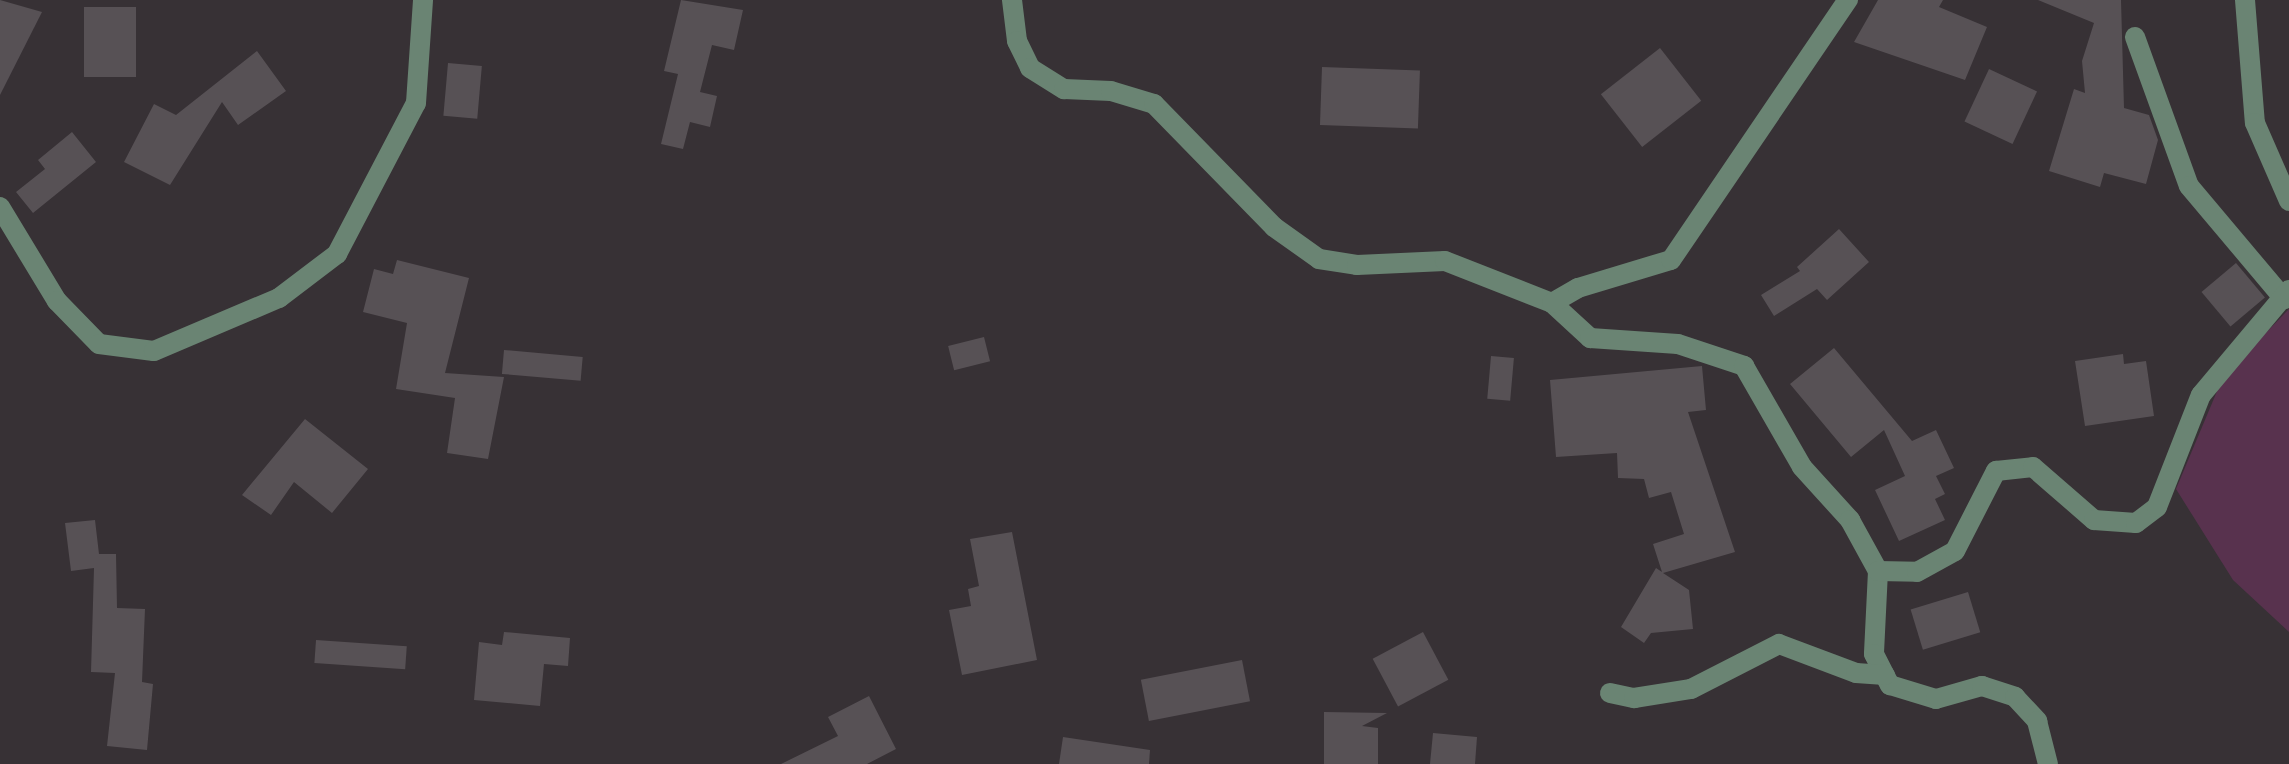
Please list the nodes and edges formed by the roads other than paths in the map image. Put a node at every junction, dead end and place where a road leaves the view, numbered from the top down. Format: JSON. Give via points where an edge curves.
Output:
{"nodes":[{"id":1,"x":422,"y":0,"type":"edge"},
{"id":2,"x":1012,"y":0,"type":"edge"},
{"id":3,"x":1848,"y":0,"type":"edge"},
{"id":4,"x":2245,"y":0,"type":"edge"},
{"id":5,"x":2135,"y":37,"type":"dead end"},
{"id":6,"x":2289,"y":201,"type":"edge"},
{"id":7,"x":0,"y":207,"type":"edge"},
{"id":8,"x":2286,"y":295,"type":"edge"},
{"id":9,"x":1552,"y":304,"type":"junction"},
{"id":10,"x":1878,"y":571,"type":"junction"},
{"id":11,"x":1885,"y":675,"type":"junction"},
{"id":12,"x":1610,"y":693,"type":"dead end"},
{"id":13,"x":2048,"y":764,"type":"edge"}],
"edges":[{"from":1,"to":7,"type":"street","via":[[416,103],[337,254],[279,298],[154,352],[100,344],[57,301]]},
{"from":2,"to":9,"type":"street","via":[[1017,41],[1030,68],[1064,89],[1111,91],[1154,104],[1274,227],[1319,259],[1357,265],[1445,261]]},
{"from":3,"to":9,"type":"street","via":[[1671,260],[1578,288]]},
{"from":4,"to":6,"type":"street","via":[[2255,124]]},
{"from":5,"to":8,"type":"street","via":[[2189,186]]},
{"from":8,"to":10,"type":"street","via":[[2201,395],[2157,507],[2136,523],[2094,520],[2033,467],[1996,471],[1955,550],[1917,572]]},
{"from":9,"to":10,"type":"street","via":[[1590,338],[1678,344],[1744,366],[1802,467],[1850,520]]},
{"from":10,"to":11,"type":"street","via":[[1874,654]]},
{"from":11,"to":12,"type":"street","via":[[1856,673],[1779,644],[1691,690],[1634,698]]},
{"from":11,"to":13,"type":"street","via":[[1890,685],[1936,699],[1982,686],[2015,697],[2038,721]]}]}
